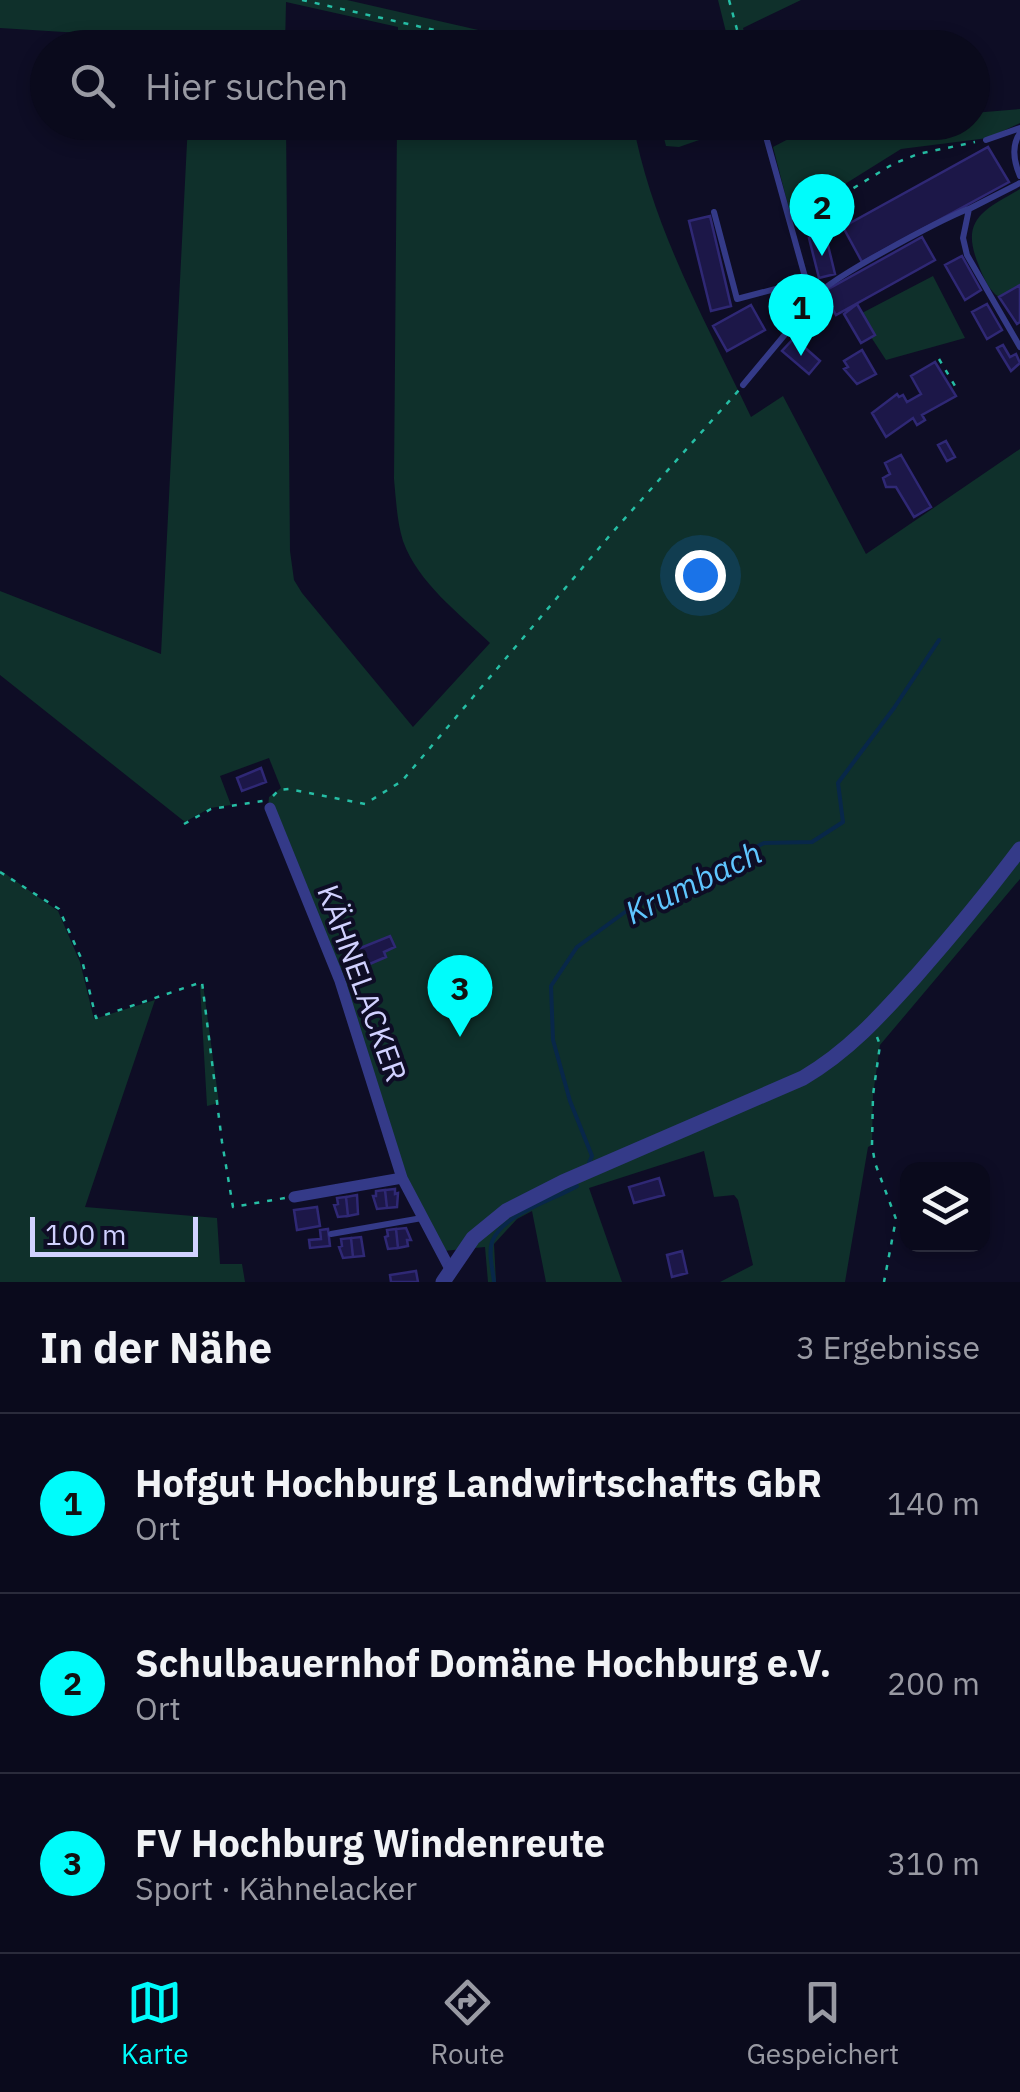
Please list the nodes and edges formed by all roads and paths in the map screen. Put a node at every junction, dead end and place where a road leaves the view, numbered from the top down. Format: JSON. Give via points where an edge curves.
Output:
{"nodes":[{"id":1,"x":302,"y":0,"type":"edge"},
{"id":2,"x":729,"y":0,"type":"edge"},
{"id":3,"x":434,"y":30,"type":"edge"},
{"id":4,"x":737,"y":30,"type":"edge"},
{"id":5,"x":1020,"y":130,"type":"edge"},
{"id":6,"x":990,"y":139,"type":"edge"},
{"id":7,"x":768,"y":140,"type":"edge"},
{"id":8,"x":986,"y":140,"type":"edge"},
{"id":9,"x":1020,"y":180,"type":"edge"},
{"id":10,"x":785,"y":205,"type":"junction"},
{"id":11,"x":970,"y":208,"type":"junction"},
{"id":12,"x":816,"y":211,"type":"junction"},
{"id":13,"x":714,"y":212,"type":"dead end"},
{"id":14,"x":790,"y":226,"type":"junction"},
{"id":15,"x":806,"y":282,"type":"junction"},
{"id":16,"x":812,"y":302,"type":"junction"},
{"id":17,"x":1020,"y":346,"type":"edge"},
{"id":18,"x":939,"y":359,"type":"dead end"},
{"id":19,"x":743,"y":385,"type":"joint"},
{"id":20,"x":958,"y":391,"type":"dead end"},
{"id":21,"x":270,"y":808,"type":"dead end"},
{"id":22,"x":184,"y":824,"type":"dead end"},
{"id":23,"x":1020,"y":849,"type":"edge"},
{"id":24,"x":0,"y":872,"type":"edge"},
{"id":25,"x":870,"y":1028,"type":"junction"},
{"id":26,"x":402,"y":1178,"type":"junction"},
{"id":27,"x":294,"y":1197,"type":"joint"},
{"id":28,"x":422,"y":1218,"type":"junction"},
{"id":29,"x":331,"y":1234,"type":"dead end"},
{"id":30,"x":447,"y":1275,"type":"edge"},
{"id":31,"x":884,"y":1282,"type":"edge"}],
"edges":[{"from":1,"to":3,"type":"path"},
{"from":2,"to":4,"type":"path"},
{"from":5,"to":6,"type":"lane"},
{"from":5,"to":9,"type":"lane","via":[[1014,158]]},
{"from":7,"to":10,"type":"lane"},
{"from":8,"to":12,"type":"path","via":[[893,164]]},
{"from":9,"to":11,"type":"lane"},
{"from":10,"to":12,"type":"path","via":[[800,200]]},
{"from":10,"to":14,"type":"lane"},
{"from":11,"to":16,"type":"lane","via":[[840,277]]},
{"from":11,"to":17,"type":"lane","via":[[967,255]]},
{"from":12,"to":14,"type":"path"},
{"from":13,"to":15,"type":"lane","via":[[737,298]]},
{"from":14,"to":15,"type":"lane"},
{"from":15,"to":16,"type":"lane"},
{"from":16,"to":19,"type":"lane"},
{"from":18,"to":20,"type":"path"},
{"from":19,"to":22,"type":"path","via":[[402,781],[365,804],[279,790],[270,801],[210,809]]},
{"from":21,"to":26,"type":"street","name":"KÄHNELACKER","via":[[340,981]]},
{"from":23,"to":25,"type":"street"},
{"from":24,"to":27,"type":"path","via":[[59,909],[82,960],[96,1018],[202,982],[233,1207]]},
{"from":25,"to":30,"type":"street","via":[[803,1078],[506,1211],[473,1238]]},
{"from":25,"to":31,"type":"path","via":[[880,1042],[875,1162],[896,1219]]},
{"from":26,"to":27,"type":"street"},
{"from":26,"to":28,"type":"street","name":"KÄHNELACKER"},
{"from":28,"to":29,"type":"lane"},
{"from":28,"to":30,"type":"street","name":"KÄHNELACKER"}]}
